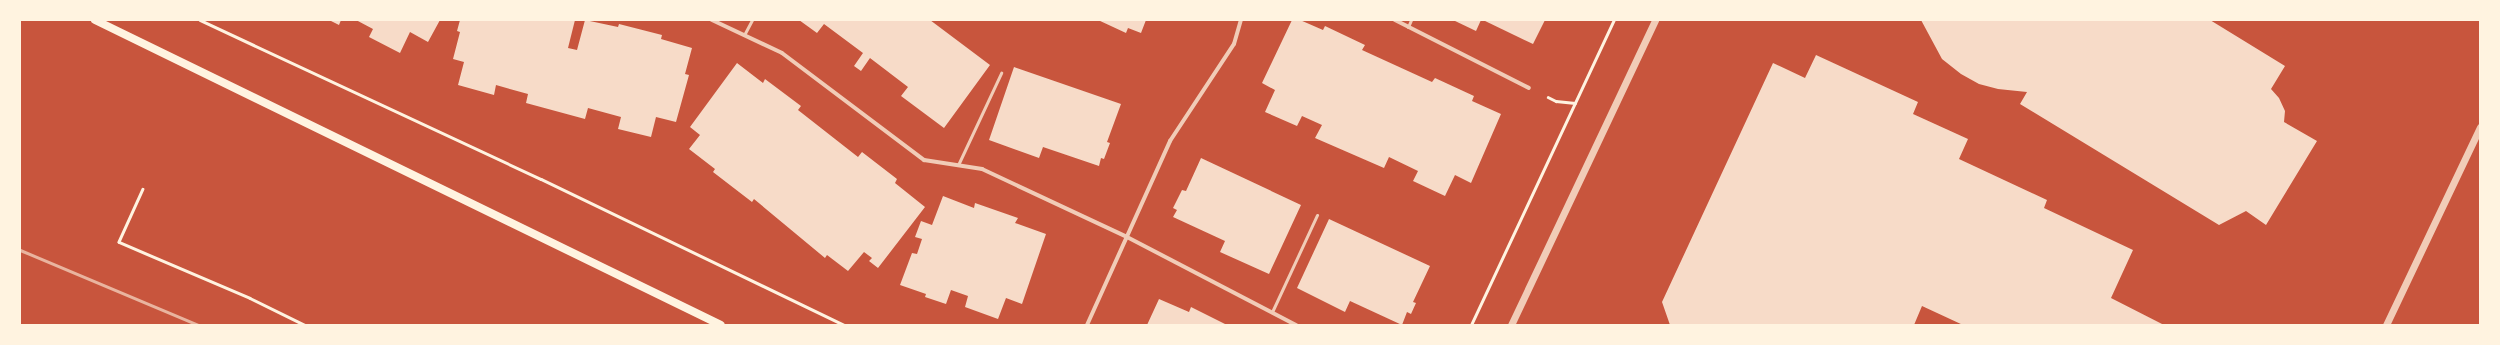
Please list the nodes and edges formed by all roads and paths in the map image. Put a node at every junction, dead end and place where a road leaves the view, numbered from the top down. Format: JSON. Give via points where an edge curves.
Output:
{"nodes":[{"id":1,"x":95,"y":20,"type":"edge"},
{"id":2,"x":200,"y":20,"type":"edge"},
{"id":3,"x":712,"y":20,"type":"edge"},
{"id":4,"x":752,"y":20,"type":"edge"},
{"id":5,"x":1241,"y":20,"type":"edge"},
{"id":6,"x":1395,"y":20,"type":"edge"},
{"id":7,"x":1411,"y":20,"type":"edge"},
{"id":8,"x":1614,"y":20,"type":"edge"},
{"id":9,"x":1655,"y":20,"type":"edge"},
{"id":10,"x":1408,"y":27,"type":"junction"},
{"id":11,"x":744,"y":35,"type":"junction"},
{"id":12,"x":1001,"y":73,"type":"dead end"},
{"id":13,"x":1529,"y":88,"type":"joint"},
{"id":14,"x":1575,"y":103,"type":"junction"},
{"id":15,"x":2480,"y":127,"type":"edge"},
{"id":16,"x":958,"y":165,"type":"junction"},
{"id":17,"x":143,"y":189,"type":"dead end"},
{"id":18,"x":1316,"y":215,"type":"dead end"},
{"id":19,"x":1127,"y":236,"type":"junction"},
{"id":20,"x":1272,"y":312,"type":"junction"},
{"id":21,"x":305,"y":325,"type":"edge"},
{"id":22,"x":721,"y":325,"type":"edge"},
{"id":23,"x":845,"y":325,"type":"edge"},
{"id":24,"x":1087,"y":325,"type":"edge"},
{"id":25,"x":1296,"y":325,"type":"edge"},
{"id":26,"x":1471,"y":325,"type":"edge"},
{"id":27,"x":1511,"y":325,"type":"edge"},
{"id":28,"x":2386,"y":325,"type":"edge"}],
"edges":[{"from":1,"to":22,"type":"main road"},
{"from":2,"to":23,"type":"path","via":[[548,182]]},
{"from":3,"to":11,"type":"street"},
{"from":4,"to":11,"type":"lane"},
{"from":5,"to":19,"type":"street","via":[[1234,44],[1170,141]]},
{"from":6,"to":10,"type":"street"},
{"from":7,"to":10,"type":"lane"},
{"from":8,"to":14,"type":"path"},
{"from":9,"to":27,"type":"street"},
{"from":10,"to":13,"type":"street"},
{"from":11,"to":16,"type":"street","via":[[782,54],[924,160]]},
{"from":12,"to":16,"type":"lane"},
{"from":13,"to":14,"type":"path","via":[[1556,101]]},
{"from":14,"to":26,"type":"path"},
{"from":15,"to":28,"type":"street"},
{"from":16,"to":19,"type":"street","via":[[982,169]]},
{"from":17,"to":21,"type":"path","via":[[120,242],[250,298]]},
{"from":18,"to":20,"type":"lane"},
{"from":19,"to":20,"type":"street"},
{"from":19,"to":24,"type":"street"},
{"from":20,"to":25,"type":"street"}]}
